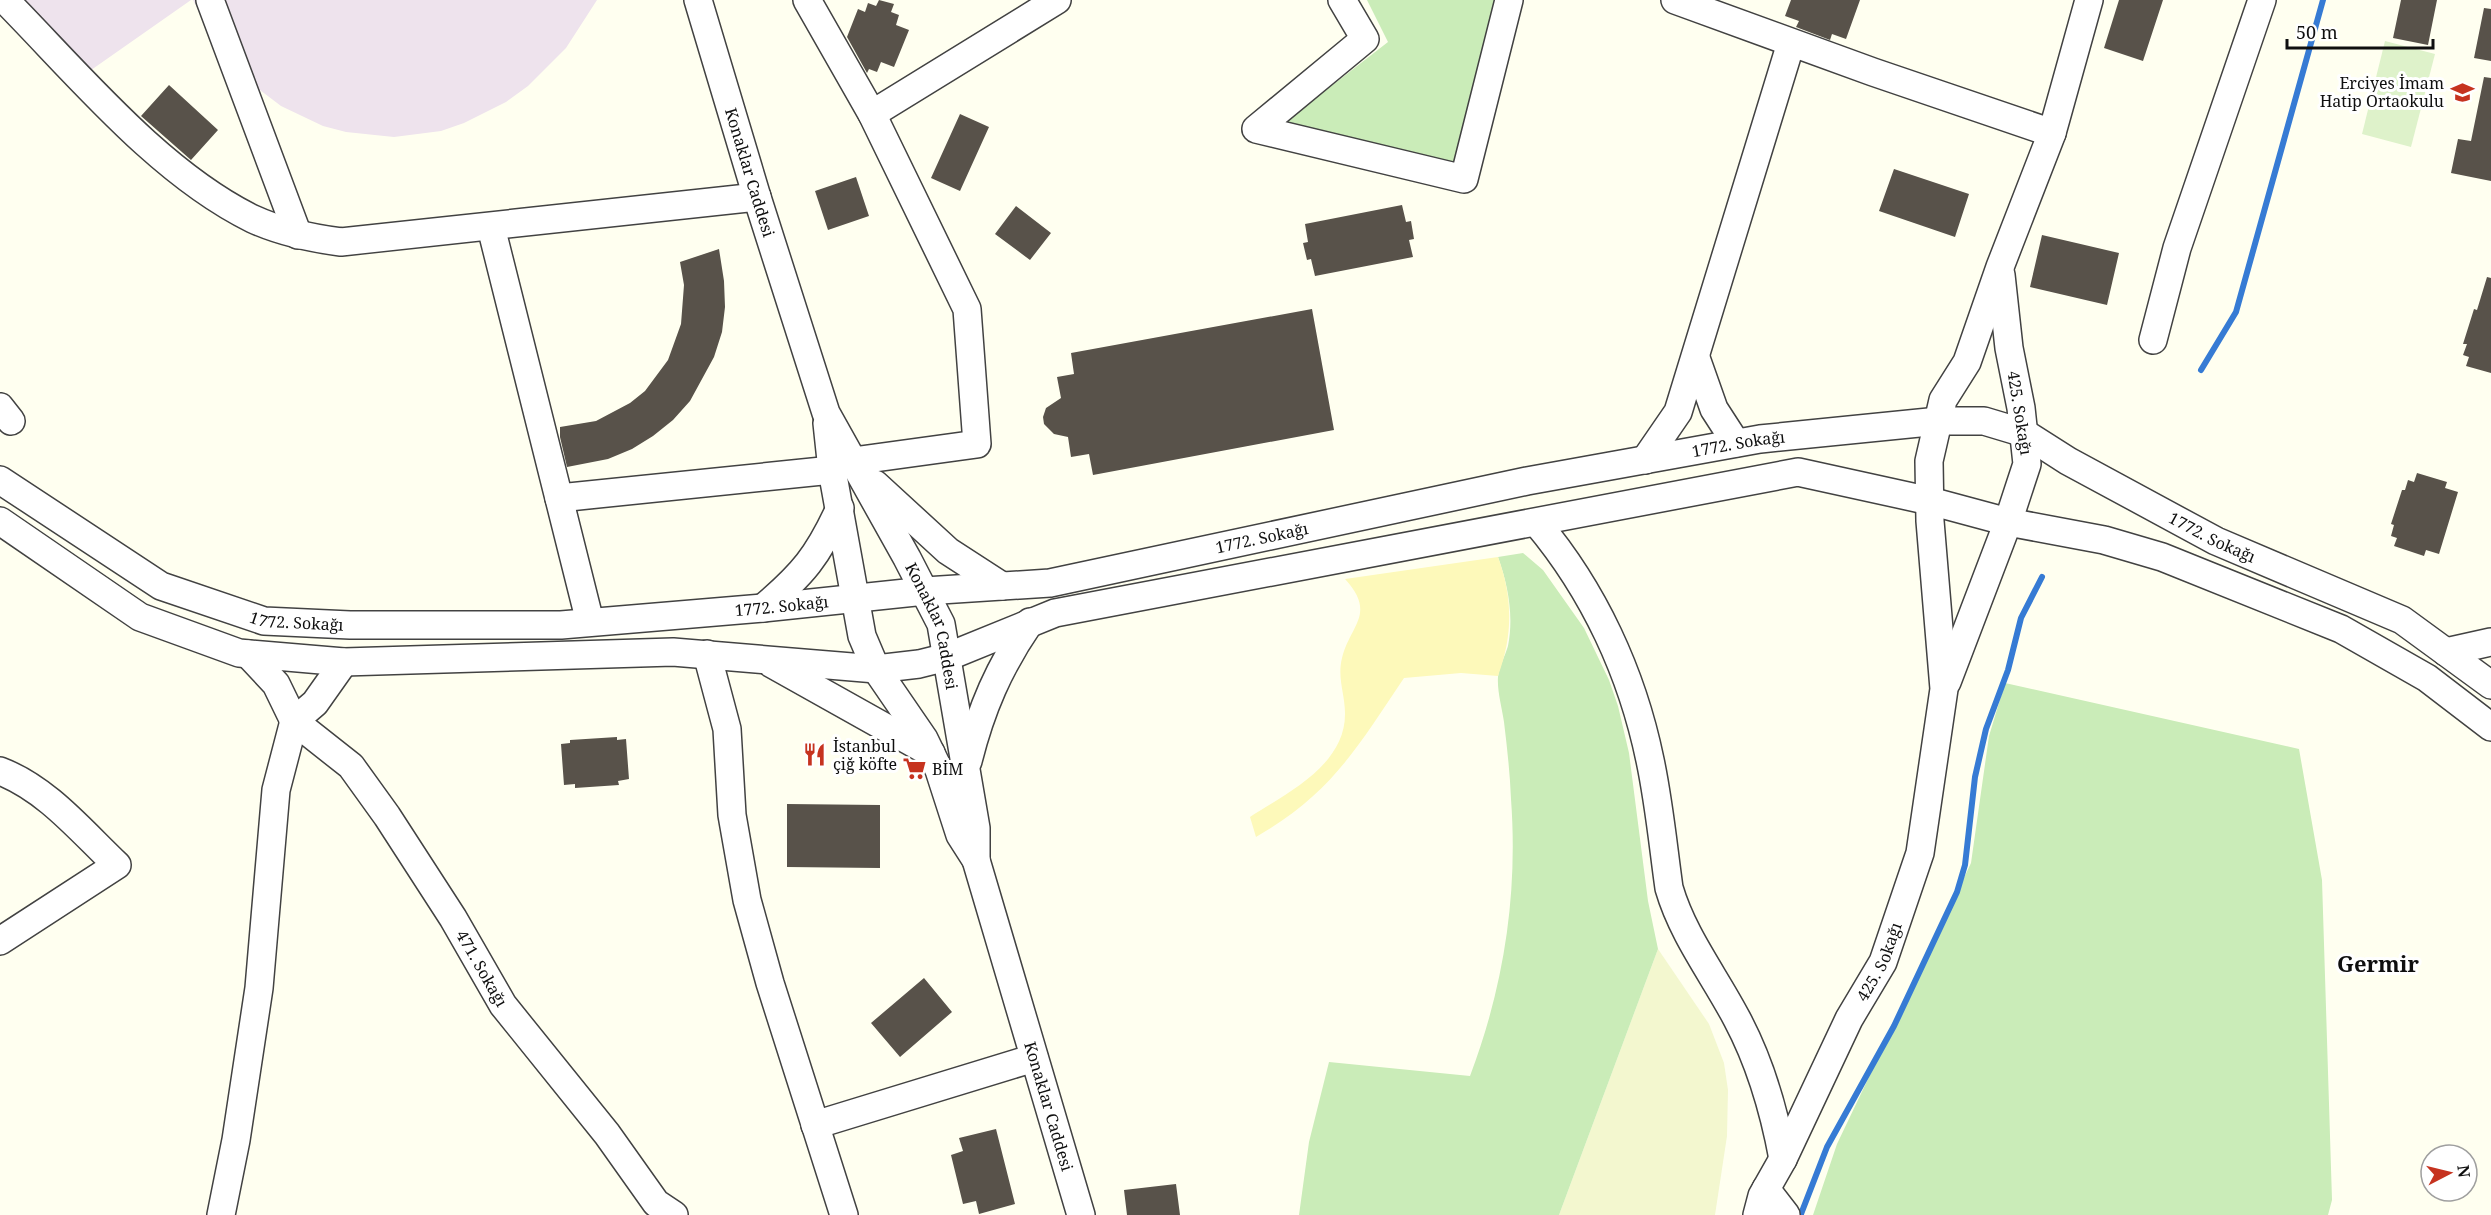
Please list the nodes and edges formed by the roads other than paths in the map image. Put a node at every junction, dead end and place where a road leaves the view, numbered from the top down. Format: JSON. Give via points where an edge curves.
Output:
{"nodes":[{"id":1,"x":5,"y":0,"type":"edge"},
{"id":2,"x":210,"y":0,"type":"edge"},
{"id":3,"x":698,"y":0,"type":"edge"},
{"id":4,"x":807,"y":0,"type":"edge"},
{"id":5,"x":1057,"y":0,"type":"edge"},
{"id":6,"x":1342,"y":0,"type":"edge"},
{"id":7,"x":1509,"y":0,"type":"edge"},
{"id":8,"x":1675,"y":0,"type":"edge"},
{"id":9,"x":2089,"y":0,"type":"edge"},
{"id":10,"x":2262,"y":0,"type":"edge"},
{"id":11,"x":1791,"y":43,"type":"junction"},
{"id":12,"x":872,"y":114,"type":"junction"},
{"id":13,"x":2052,"y":133,"type":"junction"},
{"id":14,"x":757,"y":197,"type":"junction"},
{"id":15,"x":491,"y":227,"type":"junction"},
{"id":16,"x":298,"y":235,"type":"junction"},
{"id":17,"x":2000,"y":267,"type":"junction"},
{"id":18,"x":2153,"y":339,"type":"dead end"},
{"id":19,"x":1696,"y":358,"type":"junction"},
{"id":20,"x":1939,"y":421,"type":"junction"},
{"id":21,"x":2024,"y":433,"type":"junction"},
{"id":22,"x":1736,"y":443,"type":"junction"},
{"id":23,"x":1646,"y":460,"type":"junction"},
{"id":24,"x":849,"y":469,"type":"junction"},
{"id":25,"x":0,"y":480,"type":"edge"},
{"id":26,"x":559,"y":498,"type":"junction"},
{"id":27,"x":1930,"y":501,"type":"junction"},
{"id":28,"x":840,"y":508,"type":"junction"},
{"id":29,"x":0,"y":521,"type":"edge"},
{"id":30,"x":1537,"y":522,"type":"junction"},
{"id":31,"x":2008,"y":522,"type":"junction"},
{"id":32,"x":1002,"y":586,"type":"junction"},
{"id":33,"x":925,"y":591,"type":"junction"},
{"id":34,"x":854,"y":599,"type":"junction"},
{"id":35,"x":763,"y":608,"type":"junction"},
{"id":36,"x":590,"y":622,"type":"junction"},
{"id":37,"x":1030,"y":622,"type":"junction"},
{"id":38,"x":2491,"y":642,"type":"edge"},
{"id":39,"x":2446,"y":652,"type":"junction"},
{"id":40,"x":248,"y":654,"type":"junction"},
{"id":41,"x":707,"y":654,"type":"junction"},
{"id":42,"x":947,"y":657,"type":"junction"},
{"id":43,"x":763,"y":659,"type":"junction"},
{"id":44,"x":344,"y":662,"type":"junction"},
{"id":45,"x":876,"y":669,"type":"junction"},
{"id":46,"x":2491,"y":685,"type":"edge"},
{"id":47,"x":1944,"y":689,"type":"junction"},
{"id":48,"x":294,"y":721,"type":"junction"},
{"id":49,"x":2491,"y":727,"type":"edge"},
{"id":50,"x":931,"y":753,"type":"junction"},
{"id":51,"x":967,"y":768,"type":"junction"},
{"id":52,"x":0,"y":771,"type":"edge"},
{"id":53,"x":976,"y":861,"type":"junction"},
{"id":54,"x":0,"y":941,"type":"edge"},
{"id":55,"x":1034,"y":1058,"type":"junction"},
{"id":56,"x":815,"y":1125,"type":"junction"},
{"id":57,"x":1783,"y":1159,"type":"junction"},
{"id":58,"x":1766,"y":1189,"type":"junction"},
{"id":59,"x":222,"y":1215,"type":"edge"},
{"id":60,"x":674,"y":1215,"type":"edge"},
{"id":61,"x":844,"y":1215,"type":"edge"},
{"id":62,"x":1081,"y":1215,"type":"edge"},
{"id":63,"x":1757,"y":1215,"type":"edge"},
{"id":64,"x":1786,"y":1215,"type":"edge"}],
"edges":[{"from":1,"to":16,"type":"street","via":[[145,143],[178,170],[233,208]]},
{"from":2,"to":16,"type":"street"},
{"from":3,"to":14,"type":"street","name":"Konaklar Caddesi"},
{"from":4,"to":12,"type":"street"},
{"from":5,"to":12,"type":"street"},
{"from":6,"to":7,"type":"street","via":[[1365,39],[1256,129],[1464,179]]},
{"from":8,"to":11,"type":"street"},
{"from":9,"to":13,"type":"street","name":"425. Sokağı"},
{"from":10,"to":18,"type":"street","via":[[2177,248]]},
{"from":11,"to":13,"type":"street"},
{"from":11,"to":19,"type":"street"},
{"from":12,"to":24,"type":"street","via":[[967,309],[977,444]]},
{"from":13,"to":17,"type":"street","name":"425. Sokağı"},
{"from":14,"to":15,"type":"street"},
{"from":14,"to":24,"type":"street","name":"Konaklar Caddesi","via":[[826,413]]},
{"from":15,"to":16,"type":"street","via":[[340,242]]},
{"from":15,"to":26,"type":"street"},
{"from":17,"to":20,"type":"street","name":"425. Sokağı","via":[[1967,362],[1944,400]]},
{"from":17,"to":21,"type":"street","name":"425. Sokağı"},
{"from":19,"to":22,"type":"street","via":[[1714,409]]},
{"from":19,"to":23,"type":"street","via":[[1678,412]]},
{"from":20,"to":21,"type":"street","name":"1772. Sokağı","via":[[1984,421]]},
{"from":20,"to":22,"type":"street","name":"1772. Sokağı"},
{"from":20,"to":27,"type":"street","name":"425. Sokağı","via":[[1929,461]]},
{"from":21,"to":31,"type":"street","name":"425. Sokağı","via":[[2027,464]]},
{"from":21,"to":39,"type":"street","name":"1772. Sokağı","via":[[2067,461],[2216,541],[2402,620]]},
{"from":22,"to":23,"type":"street","name":"1772. Sokağı"},
{"from":23,"to":32,"type":"street","name":"1772. Sokağı","via":[[1527,481],[1050,583]]},
{"from":24,"to":26,"type":"street"},
{"from":24,"to":28,"type":"street","name":"Konaklar Caddesi"},
{"from":24,"to":32,"type":"street","via":[[879,486],[948,551]]},
{"from":24,"to":33,"type":"street","name":"Konaklar Caddesi"},
{"from":25,"to":36,"type":"street","name":"1772. Sokağı","via":[[161,586],[264,621],[350,626]]},
{"from":26,"to":36,"type":"street"},
{"from":27,"to":30,"type":"street","name":"1772. Sokağı","via":[[1798,472]]},
{"from":27,"to":31,"type":"street","name":"1772. Sokağı"},
{"from":27,"to":47,"type":"street","name":"425. Sokağı"},
{"from":28,"to":34,"type":"street","name":"Konaklar Caddesi"},
{"from":28,"to":35,"type":"street","via":[[812,560],[796,580]]},
{"from":29,"to":40,"type":"street","name":"1772. Sokağı","via":[[140,617]]},
{"from":30,"to":37,"type":"street","name":"1772. Sokağı","via":[[1055,613]]},
{"from":30,"to":57,"type":"street","via":[[1562,552],[1590,598],[1621,662],[1634,696],[1650,762],[1674,904],[1749,1042],[1768,1093]]},
{"from":31,"to":47,"type":"street","name":"425. Sokağı"},
{"from":31,"to":49,"type":"street","name":"1772. Sokağı","via":[[2104,540],[2162,557],[2341,629],[2427,678]]},
{"from":32,"to":33,"type":"street","name":"1772. Sokağı"},
{"from":33,"to":34,"type":"street","name":"1772. Sokağı"},
{"from":33,"to":42,"type":"street","name":"Konaklar Caddesi","via":[[941,624]]},
{"from":34,"to":35,"type":"street","name":"1772. Sokağı"},
{"from":34,"to":45,"type":"street","name":"Konaklar Caddesi","via":[[862,636]]},
{"from":35,"to":36,"type":"street","name":"1772. Sokağı"},
{"from":37,"to":42,"type":"street","name":"1772. Sokağı"},
{"from":37,"to":51,"type":"street","via":[[993,685]]},
{"from":38,"to":39,"type":"street"},
{"from":39,"to":46,"type":"street","name":"1772. Sokağı"},
{"from":40,"to":44,"type":"street","name":"1772. Sokağı"},
{"from":40,"to":48,"type":"street","via":[[276,684]]},
{"from":41,"to":43,"type":"street","name":"1772. Sokağı"},
{"from":41,"to":44,"type":"street","name":"1772. Sokağı"},
{"from":41,"to":56,"type":"street","via":[[727,729],[732,815],[747,900]]},
{"from":42,"to":45,"type":"street","name":"1772. Sokağı"},
{"from":42,"to":51,"type":"street","name":"Konaklar Caddesi"},
{"from":43,"to":45,"type":"street","name":"1772. Sokağı"},
{"from":43,"to":50,"type":"street"},
{"from":44,"to":48,"type":"street","via":[[315,703]]},
{"from":45,"to":50,"type":"street","name":"Konaklar Caddesi"},
{"from":47,"to":57,"type":"street","name":"425. Sokağı","via":[[1920,853],[1904,905],[1883,962],[1849,1019]]},
{"from":48,"to":59,"type":"street","via":[[276,790],[259,988]]},
{"from":48,"to":60,"type":"street","name":"471. Sokağı","via":[[351,766],[453,918],[503,1005],[607,1134],[656,1203]]},
{"from":50,"to":53,"type":"street","name":"Konaklar Caddesi","via":[[960,835]]},
{"from":51,"to":53,"type":"street","name":"Konaklar Caddesi","via":[[976,828]]},
{"from":52,"to":54,"type":"street","via":[[42,794],[117,865]]},
{"from":53,"to":55,"type":"street","name":"Konaklar Caddesi"},
{"from":55,"to":56,"type":"street"},
{"from":55,"to":62,"type":"street","name":"Konaklar Caddesi"},
{"from":56,"to":61,"type":"street"},
{"from":57,"to":58,"type":"street","name":"425. Sokağı"},
{"from":58,"to":63,"type":"street","name":"425. Sokağı"},
{"from":58,"to":64,"type":"street"}]}
